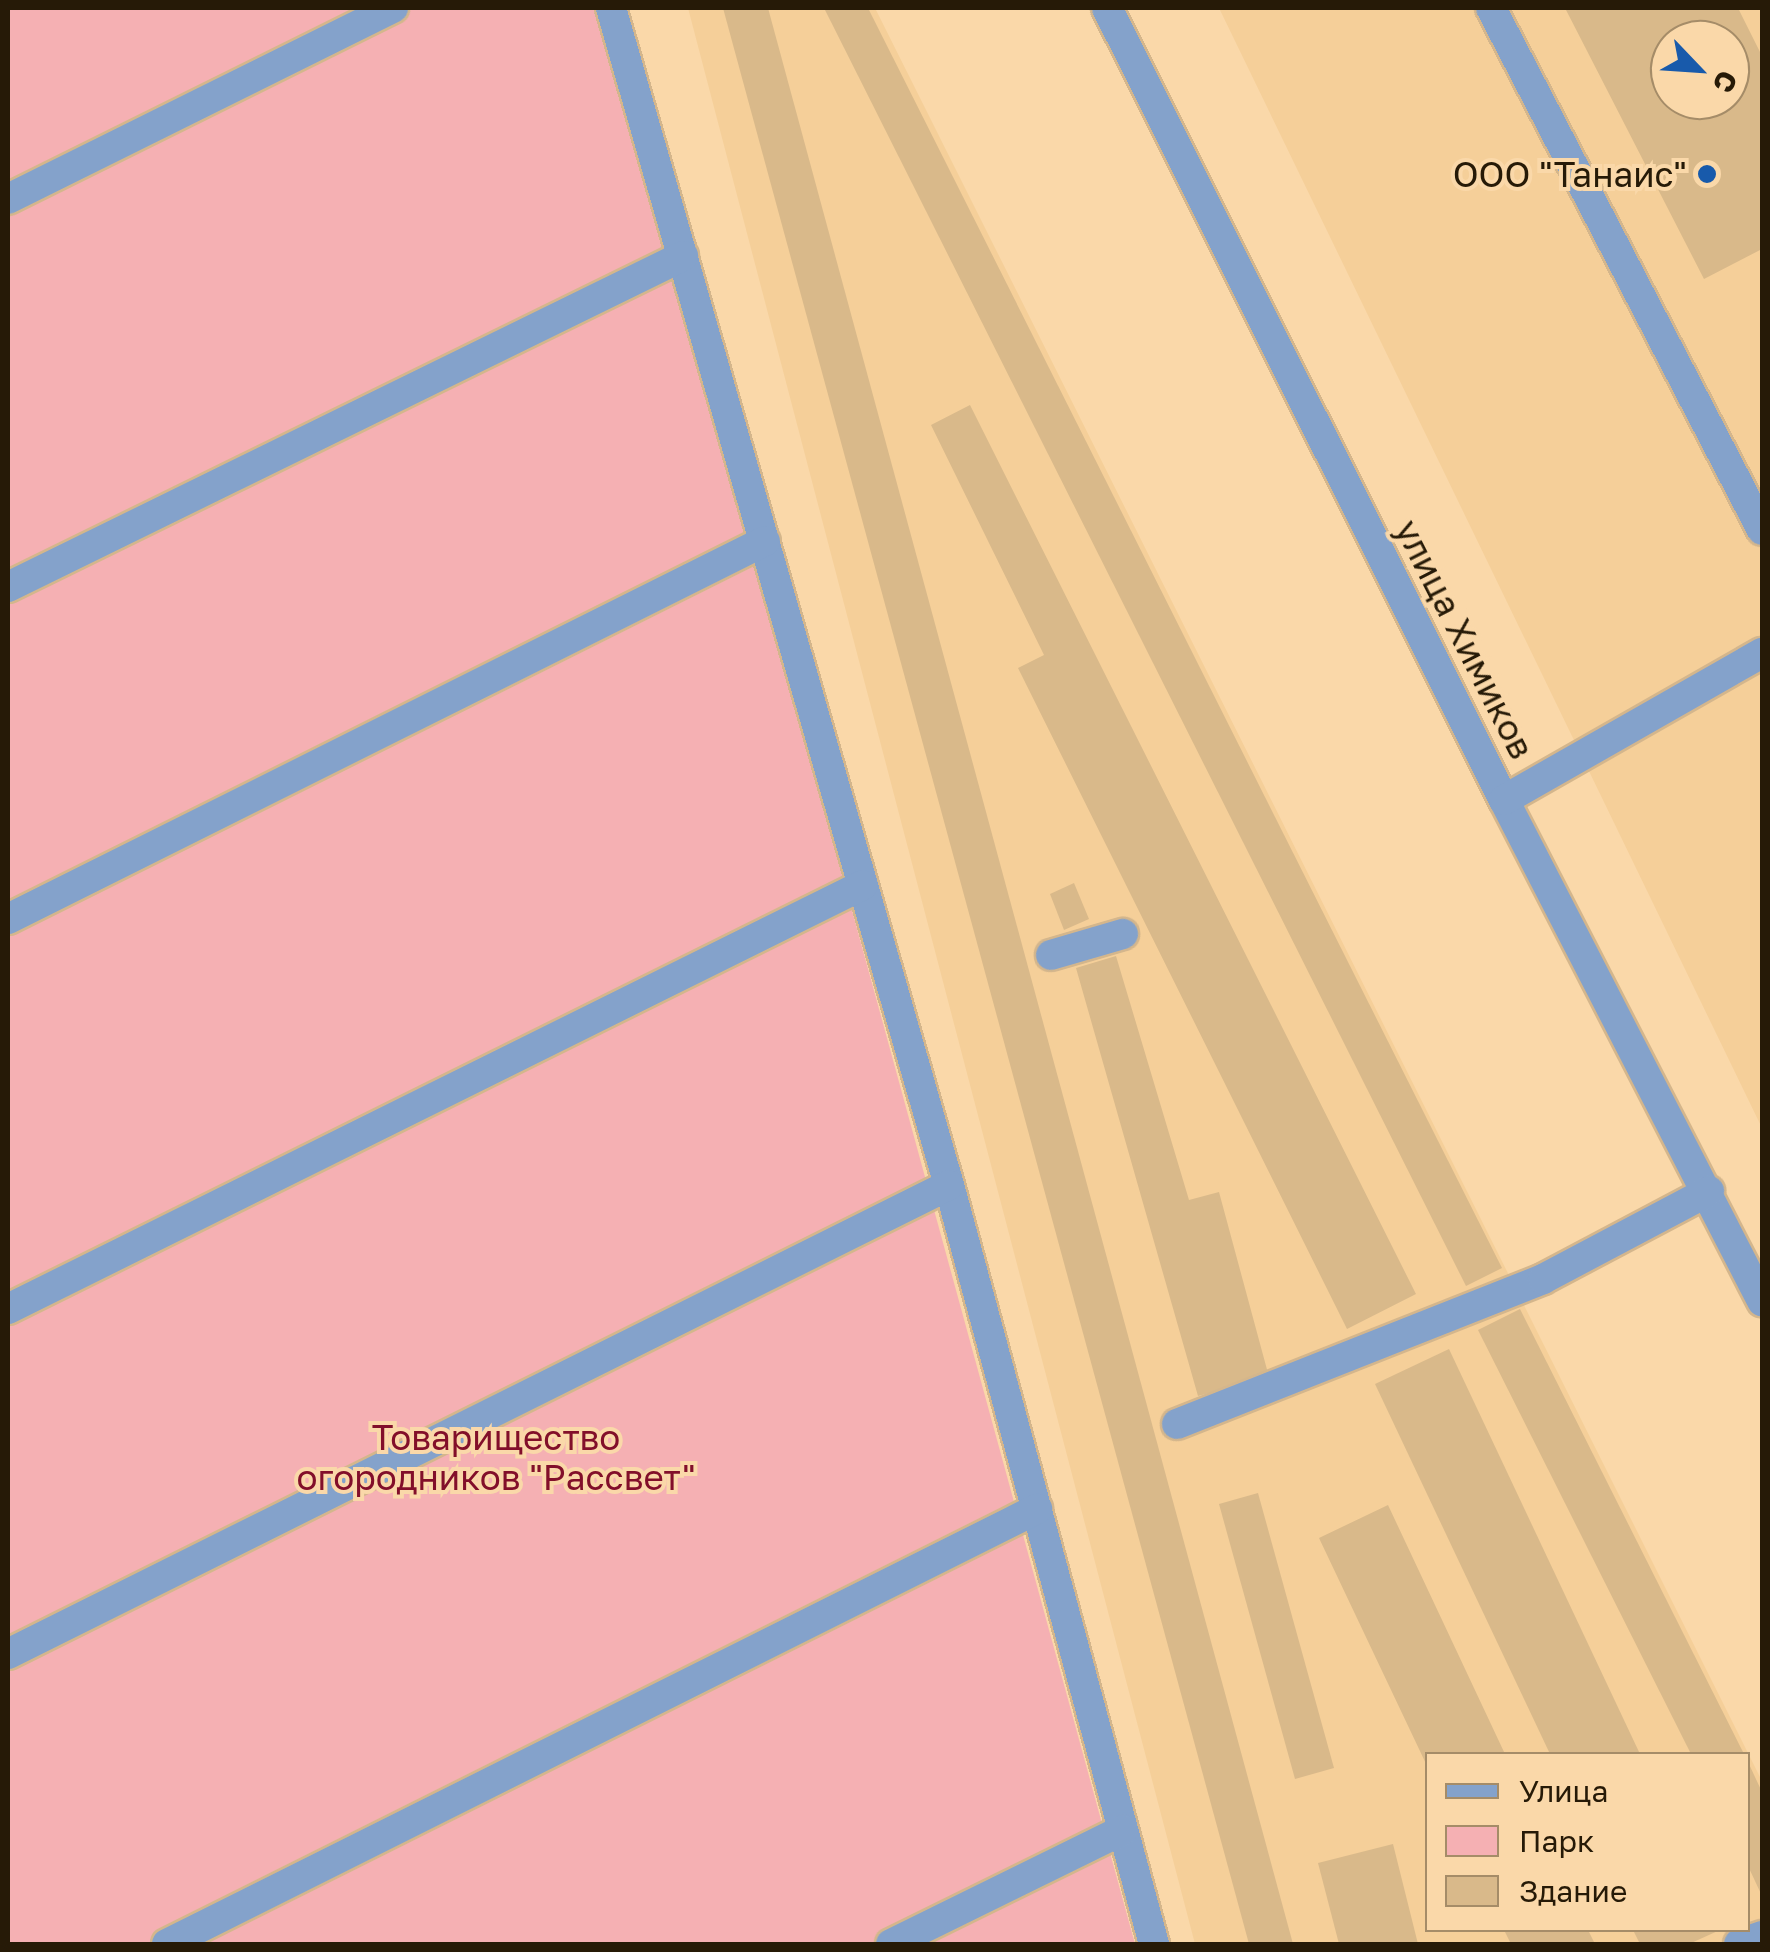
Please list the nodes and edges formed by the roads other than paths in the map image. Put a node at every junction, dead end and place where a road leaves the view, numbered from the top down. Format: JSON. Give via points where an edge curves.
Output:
{"nodes":[{"id":1,"x":393,"y":8,"type":"edge"},
{"id":2,"x":611,"y":8,"type":"edge"},
{"id":3,"x":1107,"y":8,"type":"edge"},
{"id":4,"x":1491,"y":8,"type":"edge"},
{"id":5,"x":8,"y":199,"type":"edge"},
{"id":6,"x":683,"y":256,"type":"junction"},
{"id":7,"x":1762,"y":530,"type":"edge"},
{"id":8,"x":765,"y":541,"type":"junction"},
{"id":9,"x":8,"y":587,"type":"edge"},
{"id":10,"x":1762,"y":653,"type":"edge"},
{"id":11,"x":1504,"y":800,"type":"junction"},
{"id":12,"x":863,"y":885,"type":"junction"},
{"id":13,"x":8,"y":919,"type":"edge"},
{"id":14,"x":1124,"y":934,"type":"dead end"},
{"id":15,"x":1051,"y":955,"type":"dead end"},
{"id":16,"x":949,"y":1184,"type":"junction"},
{"id":17,"x":1709,"y":1191,"type":"junction"},
{"id":18,"x":1762,"y":1300,"type":"edge"},
{"id":19,"x":8,"y":1310,"type":"edge"},
{"id":20,"x":1177,"y":1424,"type":"dead end"},
{"id":21,"x":1037,"y":1509,"type":"junction"},
{"id":22,"x":8,"y":1654,"type":"edge"},
{"id":23,"x":1123,"y":1830,"type":"junction"},
{"id":24,"x":1762,"y":1936,"type":"edge"},
{"id":25,"x":167,"y":1944,"type":"edge"},
{"id":26,"x":891,"y":1944,"type":"edge"},
{"id":27,"x":1154,"y":1944,"type":"edge"},
{"id":28,"x":1739,"y":1944,"type":"edge"}],
"edges":[{"from":1,"to":5,"type":"street"},
{"from":2,"to":6,"type":"street"},
{"from":3,"to":11,"type":"street","name":"улица Химиков"},
{"from":4,"to":7,"type":"street"},
{"from":6,"to":8,"type":"street"},
{"from":6,"to":9,"type":"street"},
{"from":8,"to":12,"type":"street"},
{"from":8,"to":13,"type":"street"},
{"from":10,"to":11,"type":"street"},
{"from":11,"to":17,"type":"street","name":"улица Химиков"},
{"from":12,"to":16,"type":"street"},
{"from":12,"to":19,"type":"street"},
{"from":14,"to":15,"type":"street"},
{"from":16,"to":21,"type":"street"},
{"from":16,"to":22,"type":"street"},
{"from":17,"to":18,"type":"street","name":"улица Химиков"},
{"from":17,"to":20,"type":"street","via":[[1543,1279]]},
{"from":21,"to":23,"type":"street"},
{"from":21,"to":25,"type":"street"},
{"from":23,"to":26,"type":"street"},
{"from":23,"to":27,"type":"street"},
{"from":24,"to":28,"type":"street"}]}
